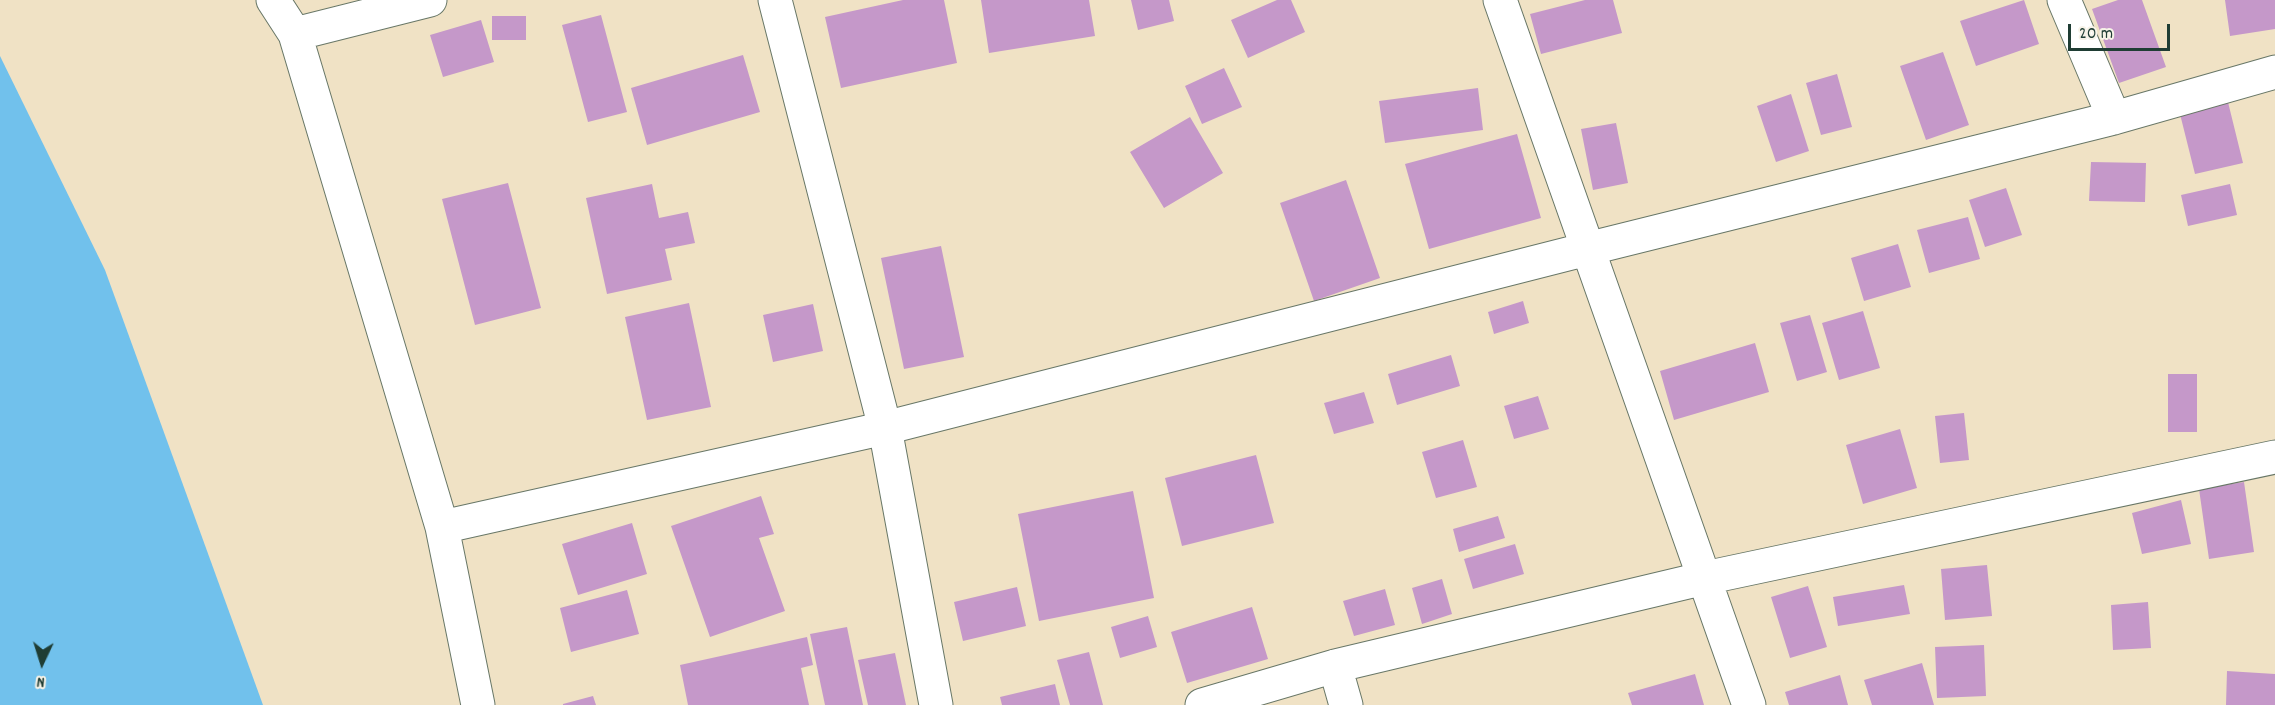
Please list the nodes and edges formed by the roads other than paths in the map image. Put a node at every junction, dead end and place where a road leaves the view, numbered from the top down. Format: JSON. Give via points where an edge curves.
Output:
{"nodes":[{"id":1,"x":273,"y":0,"type":"edge"},
{"id":2,"x":430,"y":0,"type":"edge"},
{"id":3,"x":775,"y":0,"type":"edge"},
{"id":4,"x":1500,"y":0,"type":"edge"},
{"id":5,"x":2064,"y":0,"type":"edge"},
{"id":6,"x":295,"y":34,"type":"junction"},
{"id":7,"x":2275,"y":72,"type":"edge"},
{"id":8,"x":2114,"y":118,"type":"junction"},
{"id":9,"x":1587,"y":249,"type":"junction"},
{"id":10,"x":885,"y":428,"type":"junction"},
{"id":11,"x":2275,"y":457,"type":"edge"},
{"id":12,"x":442,"y":527,"type":"junction"},
{"id":13,"x":1705,"y":578,"type":"junction"},
{"id":14,"x":1335,"y":666,"type":"junction"},
{"id":15,"x":478,"y":705,"type":"edge"},
{"id":16,"x":936,"y":705,"type":"edge"},
{"id":17,"x":1202,"y":705,"type":"edge"},
{"id":18,"x":1346,"y":705,"type":"edge"},
{"id":19,"x":1749,"y":705,"type":"edge"}],
"edges":[{"from":1,"to":6,"type":"street"},
{"from":2,"to":6,"type":"street"},
{"from":3,"to":10,"type":"street"},
{"from":4,"to":9,"type":"street"},
{"from":5,"to":8,"type":"street"},
{"from":6,"to":12,"type":"street"},
{"from":7,"to":8,"type":"street"},
{"from":8,"to":9,"type":"street"},
{"from":9,"to":10,"type":"street"},
{"from":9,"to":13,"type":"street"},
{"from":10,"to":12,"type":"street"},
{"from":10,"to":16,"type":"street"},
{"from":11,"to":13,"type":"street"},
{"from":12,"to":15,"type":"street"},
{"from":13,"to":14,"type":"street"},
{"from":13,"to":19,"type":"street"},
{"from":14,"to":17,"type":"street"},
{"from":14,"to":18,"type":"street"}]}
